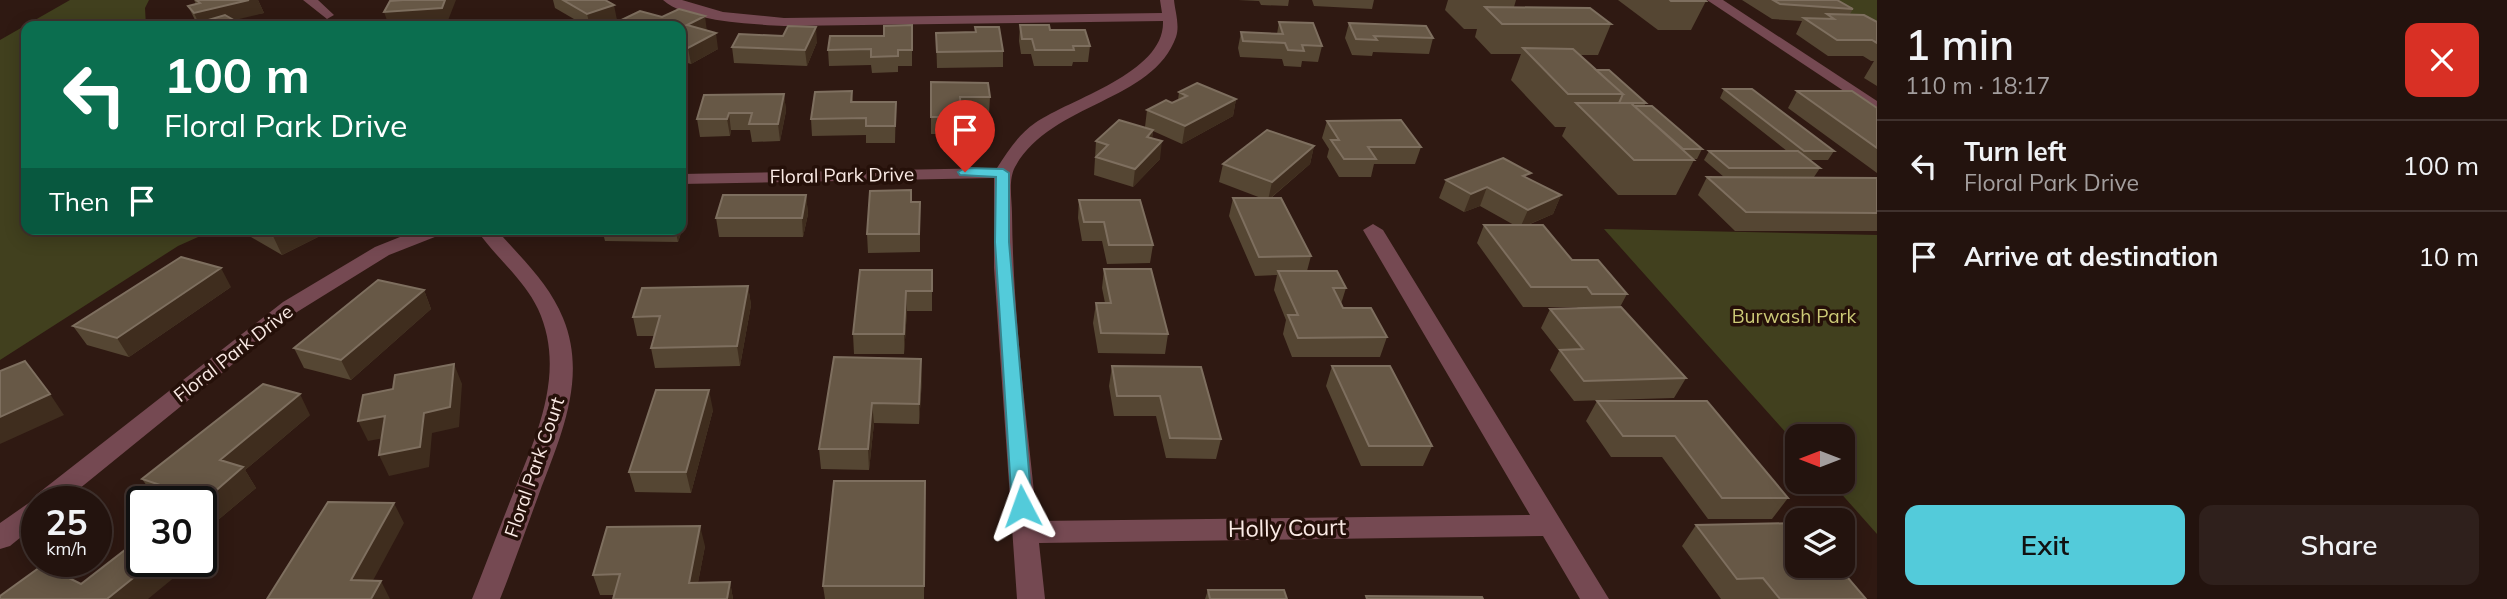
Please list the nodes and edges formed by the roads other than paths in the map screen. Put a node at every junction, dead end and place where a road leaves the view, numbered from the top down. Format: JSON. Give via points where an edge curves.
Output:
{"nodes":[{"id":1,"x":310,"y":0,"type":"edge"},
{"id":2,"x":670,"y":0,"type":"edge"},
{"id":3,"x":1714,"y":0,"type":"edge"},
{"id":4,"x":1168,"y":9,"type":"edge"},
{"id":5,"x":327,"y":15,"type":"dead end"},
{"id":6,"x":1877,"y":108,"type":"edge"},
{"id":7,"x":1003,"y":173,"type":"junction"},
{"id":8,"x":686,"y":179,"type":"edge"},
{"id":9,"x":1373,"y":230,"type":"dead end"},
{"id":10,"x":423,"y":235,"type":"edge"},
{"id":11,"x":490,"y":235,"type":"edge"},
{"id":12,"x":65,"y":486,"type":"edge"},
{"id":13,"x":21,"y":522,"type":"edge"},
{"id":14,"x":1551,"y":525,"type":"junction"},
{"id":15,"x":1024,"y":532,"type":"junction"},
{"id":16,"x":0,"y":538,"type":"edge"},
{"id":17,"x":485,"y":599,"type":"edge"},
{"id":18,"x":1031,"y":599,"type":"edge"},
{"id":19,"x":1595,"y":599,"type":"edge"}],
"edges":[{"from":1,"to":5,"type":"street"},
{"from":2,"to":4,"type":"street","via":[[720,15],[820,22]]},
{"from":3,"to":6,"type":"street"},
{"from":4,"to":7,"type":"street","via":[[1169,37],[1152,62],[1030,135]]},
{"from":7,"to":8,"type":"street","name":"Floral Park Drive"},
{"from":7,"to":15,"type":"street","via":[[1002,242]]},
{"from":9,"to":14,"type":"street"},
{"from":10,"to":12,"type":"street","name":"Floral Park Drive","via":[[382,251],[290,307]]},
{"from":11,"to":17,"type":"street","name":"Floral Park Court","via":[[544,302],[554,319],[563,359],[552,425]]},
{"from":13,"to":16,"type":"street"},
{"from":14,"to":15,"type":"street","name":"Holly Court"},
{"from":14,"to":19,"type":"street"},
{"from":15,"to":18,"type":"street"}]}
